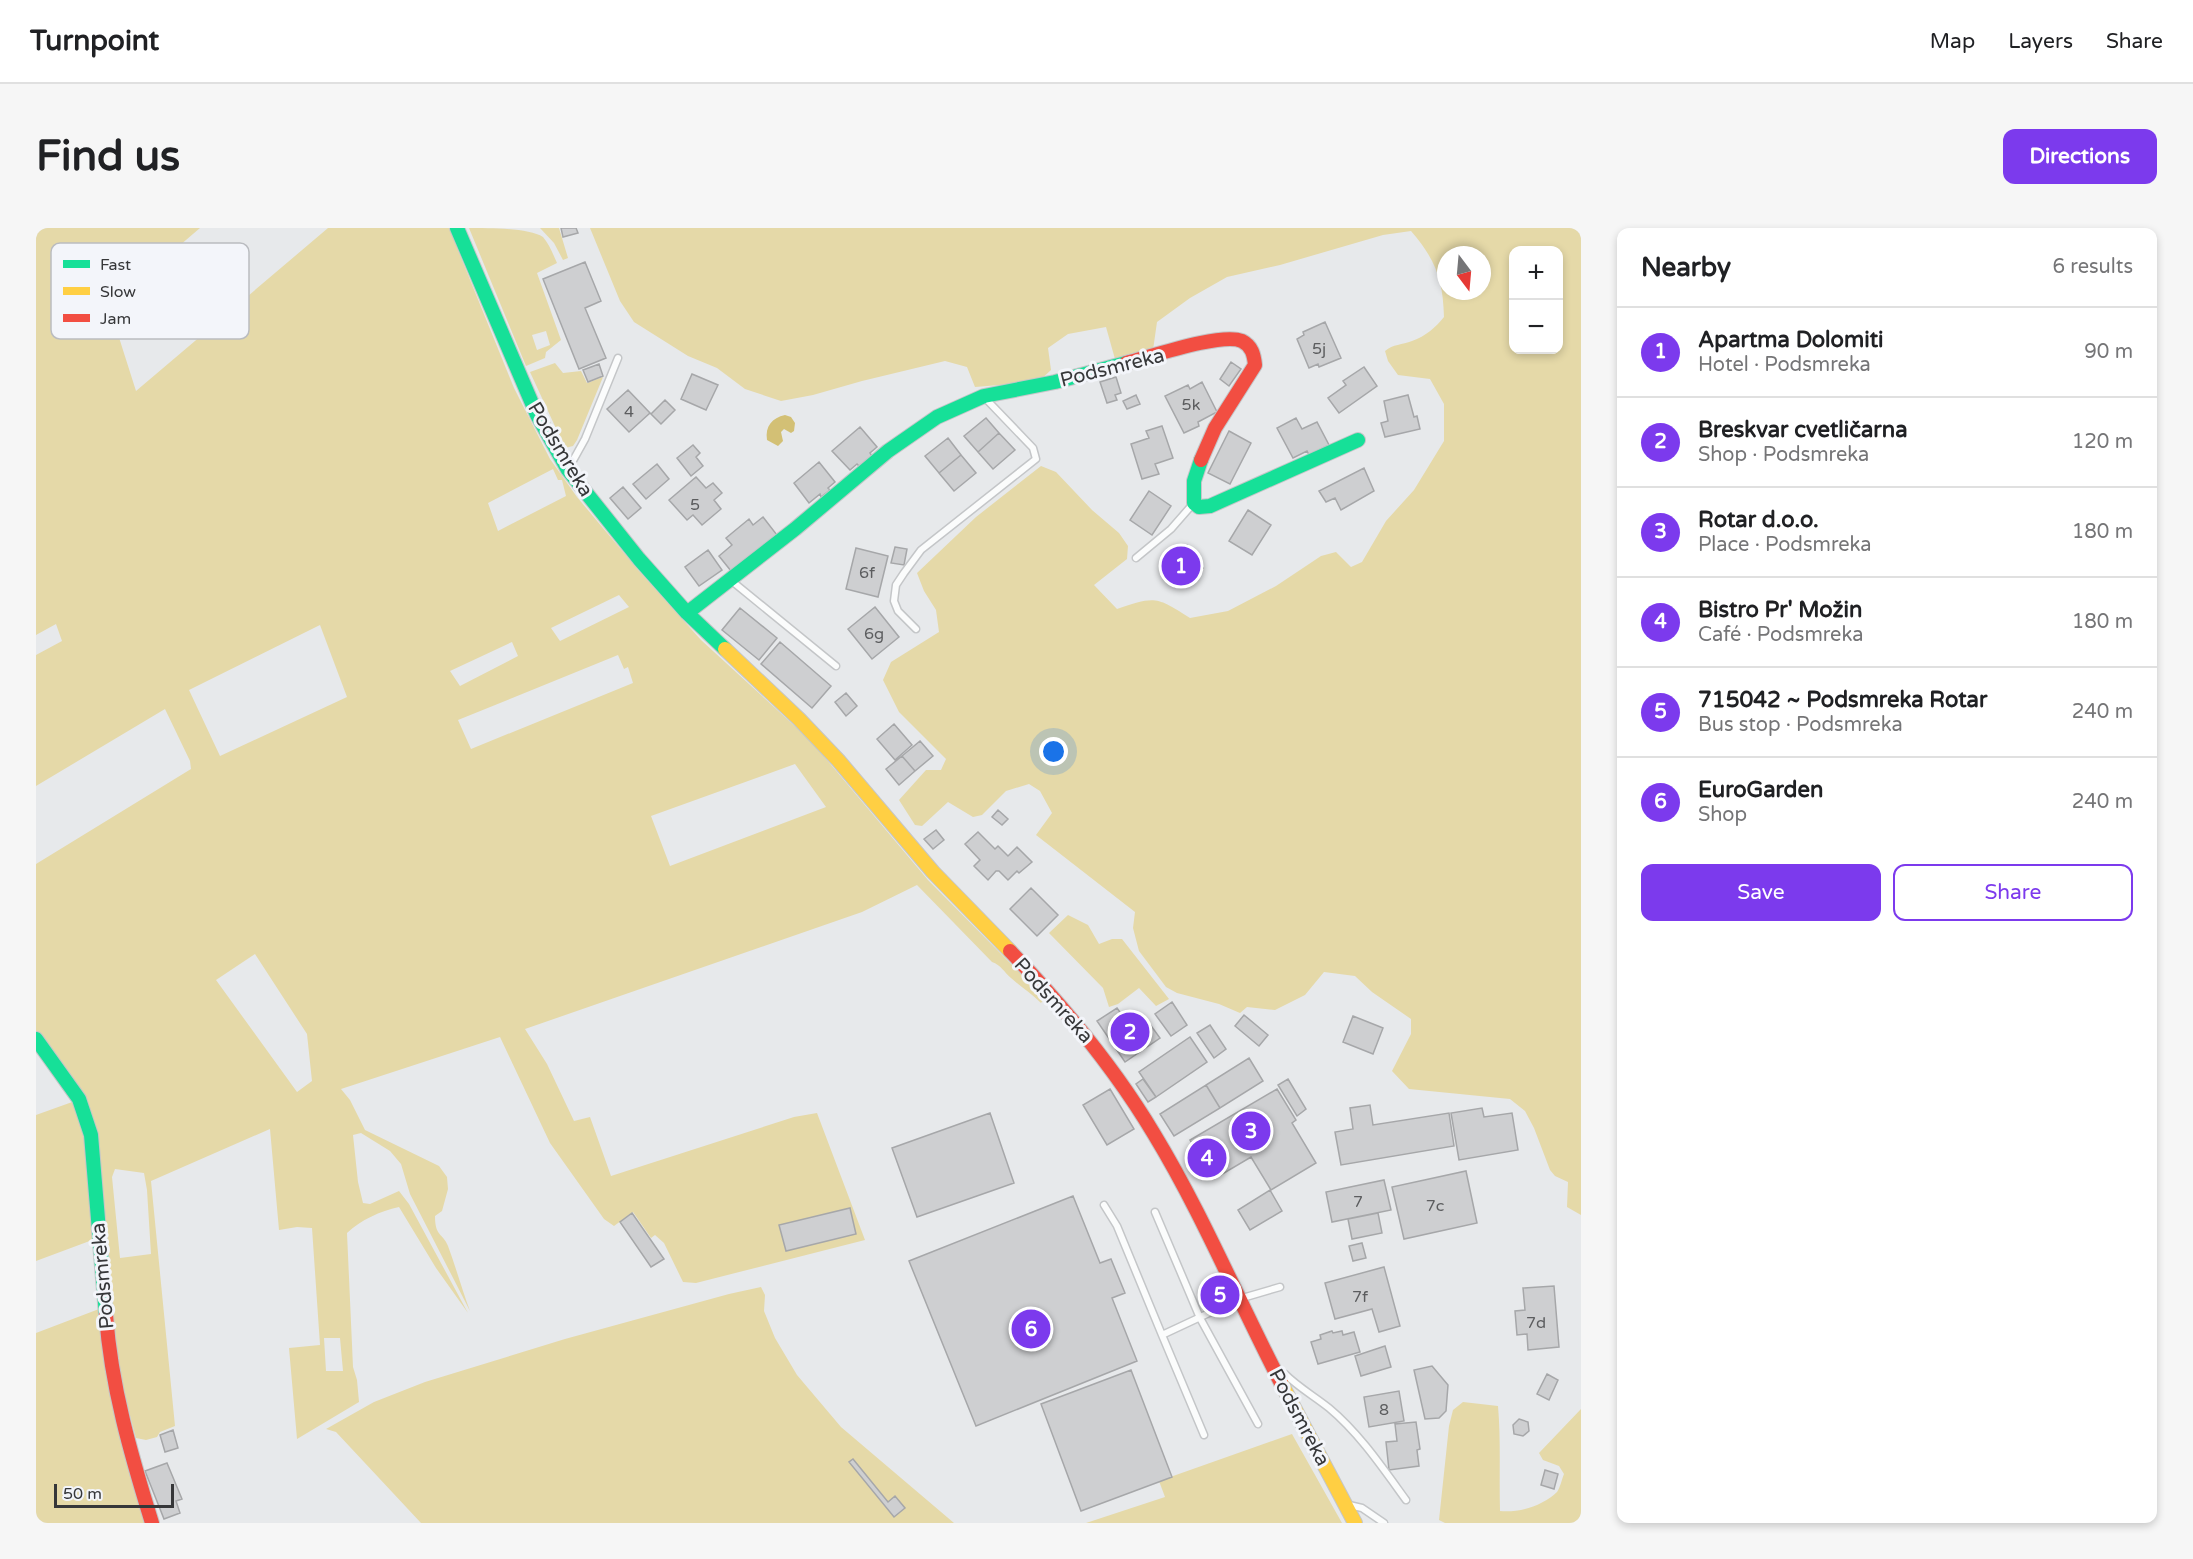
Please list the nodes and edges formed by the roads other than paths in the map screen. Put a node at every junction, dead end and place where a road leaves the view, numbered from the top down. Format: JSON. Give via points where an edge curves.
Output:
{"nodes":[{"id":1,"x":457,"y":228,"type":"edge"},
{"id":2,"x":618,"y":358,"type":"dead end"},
{"id":3,"x":984,"y":396,"type":"junction"},
{"id":4,"x":1359,"y":440,"type":"dead end"},
{"id":5,"x":568,"y":470,"type":"junction"},
{"id":6,"x":1193,"y":504,"type":"junction"},
{"id":7,"x":1136,"y":558,"type":"dead end"},
{"id":8,"x":730,"y":579,"type":"junction"},
{"id":9,"x":687,"y":613,"type":"junction"},
{"id":10,"x":916,"y":629,"type":"dead end"},
{"id":11,"x":836,"y":666,"type":"dead end"},
{"id":12,"x":36,"y":1039,"type":"edge"},
{"id":13,"x":1104,"y":1205,"type":"dead end"},
{"id":14,"x":1155,"y":1212,"type":"dead end"},
{"id":15,"x":1280,"y":1287,"type":"dead end"},
{"id":16,"x":1239,"y":1299,"type":"junction"},
{"id":17,"x":1200,"y":1318,"type":"junction"},
{"id":18,"x":1162,"y":1335,"type":"junction"},
{"id":19,"x":1269,"y":1360,"type":"junction"},
{"id":20,"x":1257,"y":1424,"type":"dead end"},
{"id":21,"x":1204,"y":1435,"type":"dead end"},
{"id":22,"x":1406,"y":1500,"type":"dead end"},
{"id":23,"x":1346,"y":1504,"type":"junction"},
{"id":24,"x":152,"y":1523,"type":"edge"},
{"id":25,"x":1355,"y":1523,"type":"edge"},
{"id":26,"x":1384,"y":1523,"type":"edge"}],
"edges":[{"from":1,"to":5,"type":"street","name":"Podsmreka","via":[[537,416]]},
{"from":2,"to":5,"type":"lane"},
{"from":3,"to":6,"type":"street","name":"Podsmreka","via":[[1055,382],[1215,340],[1241,341],[1250,347],[1255,365],[1210,436],[1194,481]]},
{"from":3,"to":8,"type":"street","name":"Podsmreka","via":[[937,417],[888,451]]},
{"from":3,"to":10,"type":"lane","via":[[1033,448],[1036,459],[921,550],[904,573],[896,585],[894,601]]},
{"from":4,"to":6,"type":"street","via":[[1210,506]]},
{"from":5,"to":9,"type":"street","name":"Podsmreka"},
{"from":6,"to":7,"type":"lane","via":[[1171,529]]},
{"from":8,"to":9,"type":"street","name":"Podsmreka"},
{"from":8,"to":11,"type":"lane"},
{"from":9,"to":16,"type":"street","name":"Podsmreka","via":[[838,760],[933,872],[1036,978],[1102,1055],[1159,1143]]},
{"from":12,"to":24,"type":"street","name":"Podsmreka","via":[[79,1099],[91,1135],[109,1357],[133,1462]]},
{"from":13,"to":18,"type":"lane","via":[[1118,1226]]},
{"from":14,"to":17,"type":"lane"},
{"from":15,"to":16,"type":"lane"},
{"from":16,"to":17,"type":"lane"},
{"from":16,"to":19,"type":"street","name":"Podsmreka"},
{"from":17,"to":18,"type":"lane"},
{"from":17,"to":20,"type":"lane"},
{"from":18,"to":21,"type":"lane"},
{"from":19,"to":22,"type":"lane","via":[[1336,1415],[1370,1450]]},
{"from":19,"to":23,"type":"street","name":"Podsmreka"},
{"from":23,"to":25,"type":"street","name":"Podsmreka"},
{"from":23,"to":26,"type":"lane","via":[[1362,1508]]}]}
